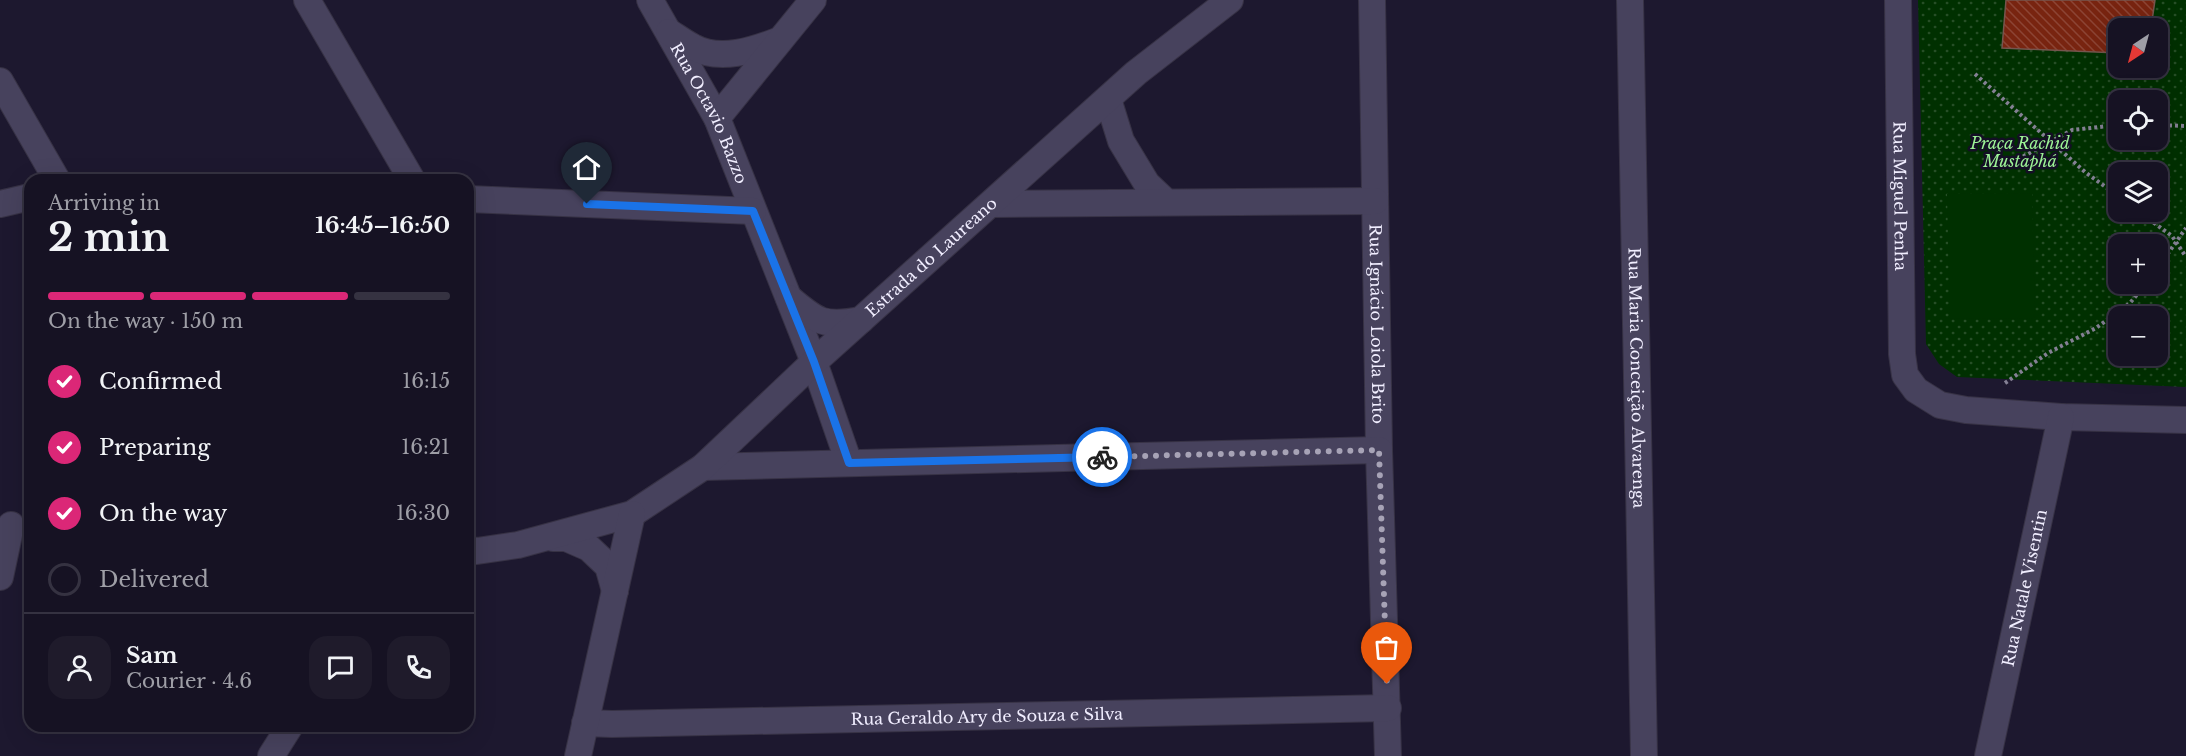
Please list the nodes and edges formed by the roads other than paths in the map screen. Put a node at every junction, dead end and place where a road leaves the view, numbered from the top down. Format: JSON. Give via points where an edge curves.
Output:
{"nodes":[{"id":1,"x":307,"y":0,"type":"edge"},
{"id":2,"x":650,"y":0,"type":"edge"},
{"id":3,"x":813,"y":0,"type":"edge"},
{"id":4,"x":1230,"y":0,"type":"edge"},
{"id":5,"x":1372,"y":0,"type":"edge"},
{"id":6,"x":1630,"y":0,"type":"edge"},
{"id":7,"x":1898,"y":0,"type":"edge"},
{"id":8,"x":668,"y":31,"type":"junction"},
{"id":9,"x":781,"y":40,"type":"junction"},
{"id":10,"x":0,"y":81,"type":"edge"},
{"id":11,"x":1108,"y":99,"type":"junction"},
{"id":12,"x":717,"y":118,"type":"junction"},
{"id":13,"x":54,"y":174,"type":"edge"},
{"id":14,"x":408,"y":174,"type":"edge"},
{"id":15,"x":24,"y":198,"type":"edge"},
{"id":16,"x":474,"y":199,"type":"edge"},
{"id":17,"x":1375,"y":201,"type":"junction"},
{"id":18,"x":1166,"y":202,"type":"junction"},
{"id":19,"x":0,"y":204,"type":"edge"},
{"id":20,"x":992,"y":204,"type":"junction"},
{"id":21,"x":753,"y":211,"type":"junction"},
{"id":22,"x":788,"y":296,"type":"junction"},
{"id":23,"x":861,"y":320,"type":"junction"},
{"id":24,"x":814,"y":362,"type":"junction"},
{"id":25,"x":2061,"y":417,"type":"junction"},
{"id":26,"x":2186,"y":420,"type":"edge"},
{"id":27,"x":1379,"y":450,"type":"junction"},
{"id":28,"x":849,"y":463,"type":"junction"},
{"id":29,"x":703,"y":467,"type":"junction"},
{"id":30,"x":632,"y":514,"type":"junction"},
{"id":31,"x":14,"y":525,"type":"edge"},
{"id":32,"x":547,"y":539,"type":"junction"},
{"id":33,"x":474,"y":552,"type":"edge"},
{"id":34,"x":0,"y":577,"type":"edge"},
{"id":35,"x":615,"y":591,"type":"junction"},
{"id":36,"x":1388,"y":708,"type":"junction"},
{"id":37,"x":585,"y":723,"type":"junction"},
{"id":38,"x":286,"y":732,"type":"edge"},
{"id":39,"x":271,"y":756,"type":"edge"},
{"id":40,"x":578,"y":756,"type":"edge"},
{"id":41,"x":1388,"y":756,"type":"edge"},
{"id":42,"x":1644,"y":756,"type":"edge"},
{"id":43,"x":1988,"y":756,"type":"edge"}],
"edges":[{"from":1,"to":14,"type":"street"},
{"from":2,"to":8,"type":"street","name":"Rua Octavio Bazzo"},
{"from":3,"to":9,"type":"street"},
{"from":4,"to":11,"type":"street","name":"Estrada do Laureano"},
{"from":5,"to":17,"type":"street","name":"Rua Ignácio Loiola Brito"},
{"from":6,"to":42,"type":"street","name":"Rua Maria Conceição Alvarenga"},
{"from":7,"to":25,"type":"street","name":"Rua Miguel Penha","via":[[1905,375],[1916,390],[1940,405]]},
{"from":8,"to":9,"type":"street","via":[[694,48],[713,54],[751,51]]},
{"from":8,"to":12,"type":"street","name":"Rua Octavio Bazzo"},
{"from":9,"to":12,"type":"street"},
{"from":10,"to":13,"type":"street"},
{"from":11,"to":18,"type":"street","via":[[1121,141],[1147,184]]},
{"from":11,"to":20,"type":"street","name":"Estrada do Laureano"},
{"from":12,"to":21,"type":"street","name":"Rua Octavio Bazzo"},
{"from":15,"to":19,"type":"street"},
{"from":16,"to":21,"type":"street"},
{"from":17,"to":18,"type":"street"},
{"from":17,"to":27,"type":"street","name":"Rua Ignácio Loiola Brito"},
{"from":18,"to":20,"type":"street"},
{"from":20,"to":23,"type":"street","name":"Estrada do Laureano"},
{"from":21,"to":22,"type":"street","name":"Rua Octavio Bazzo"},
{"from":22,"to":23,"type":"street","name":"Rua Octavio Bazzo","via":[[814,318],[837,324]]},
{"from":22,"to":24,"type":"street","name":"Rua Octavio Bazzo"},
{"from":23,"to":24,"type":"street","name":"Estrada do Laureano"},
{"from":24,"to":28,"type":"street","name":"Rua Octavio Bazzo"},
{"from":24,"to":29,"type":"street","name":"Estrada do Laureano"},
{"from":25,"to":26,"type":"street"},
{"from":25,"to":43,"type":"street","name":"Rua Natale Visentin"},
{"from":27,"to":28,"type":"street"},
{"from":27,"to":36,"type":"street","name":"Rua Ignácio Loiola Brito"},
{"from":28,"to":29,"type":"street"},
{"from":29,"to":30,"type":"street","name":"Estrada do Laureano"},
{"from":30,"to":32,"type":"street","name":"Estrada do Laureano"},
{"from":30,"to":35,"type":"street"},
{"from":31,"to":34,"type":"street"},
{"from":32,"to":33,"type":"street"},
{"from":32,"to":35,"type":"street","via":[[566,538],[589,548],[608,566]]},
{"from":35,"to":37,"type":"street"},
{"from":36,"to":37,"type":"street","name":"Rua Geraldo Ary de Souza e Silva"},
{"from":36,"to":41,"type":"street","name":"Rua Ignácio Loiola Brito"},
{"from":37,"to":40,"type":"street"},
{"from":38,"to":39,"type":"street"}]}
